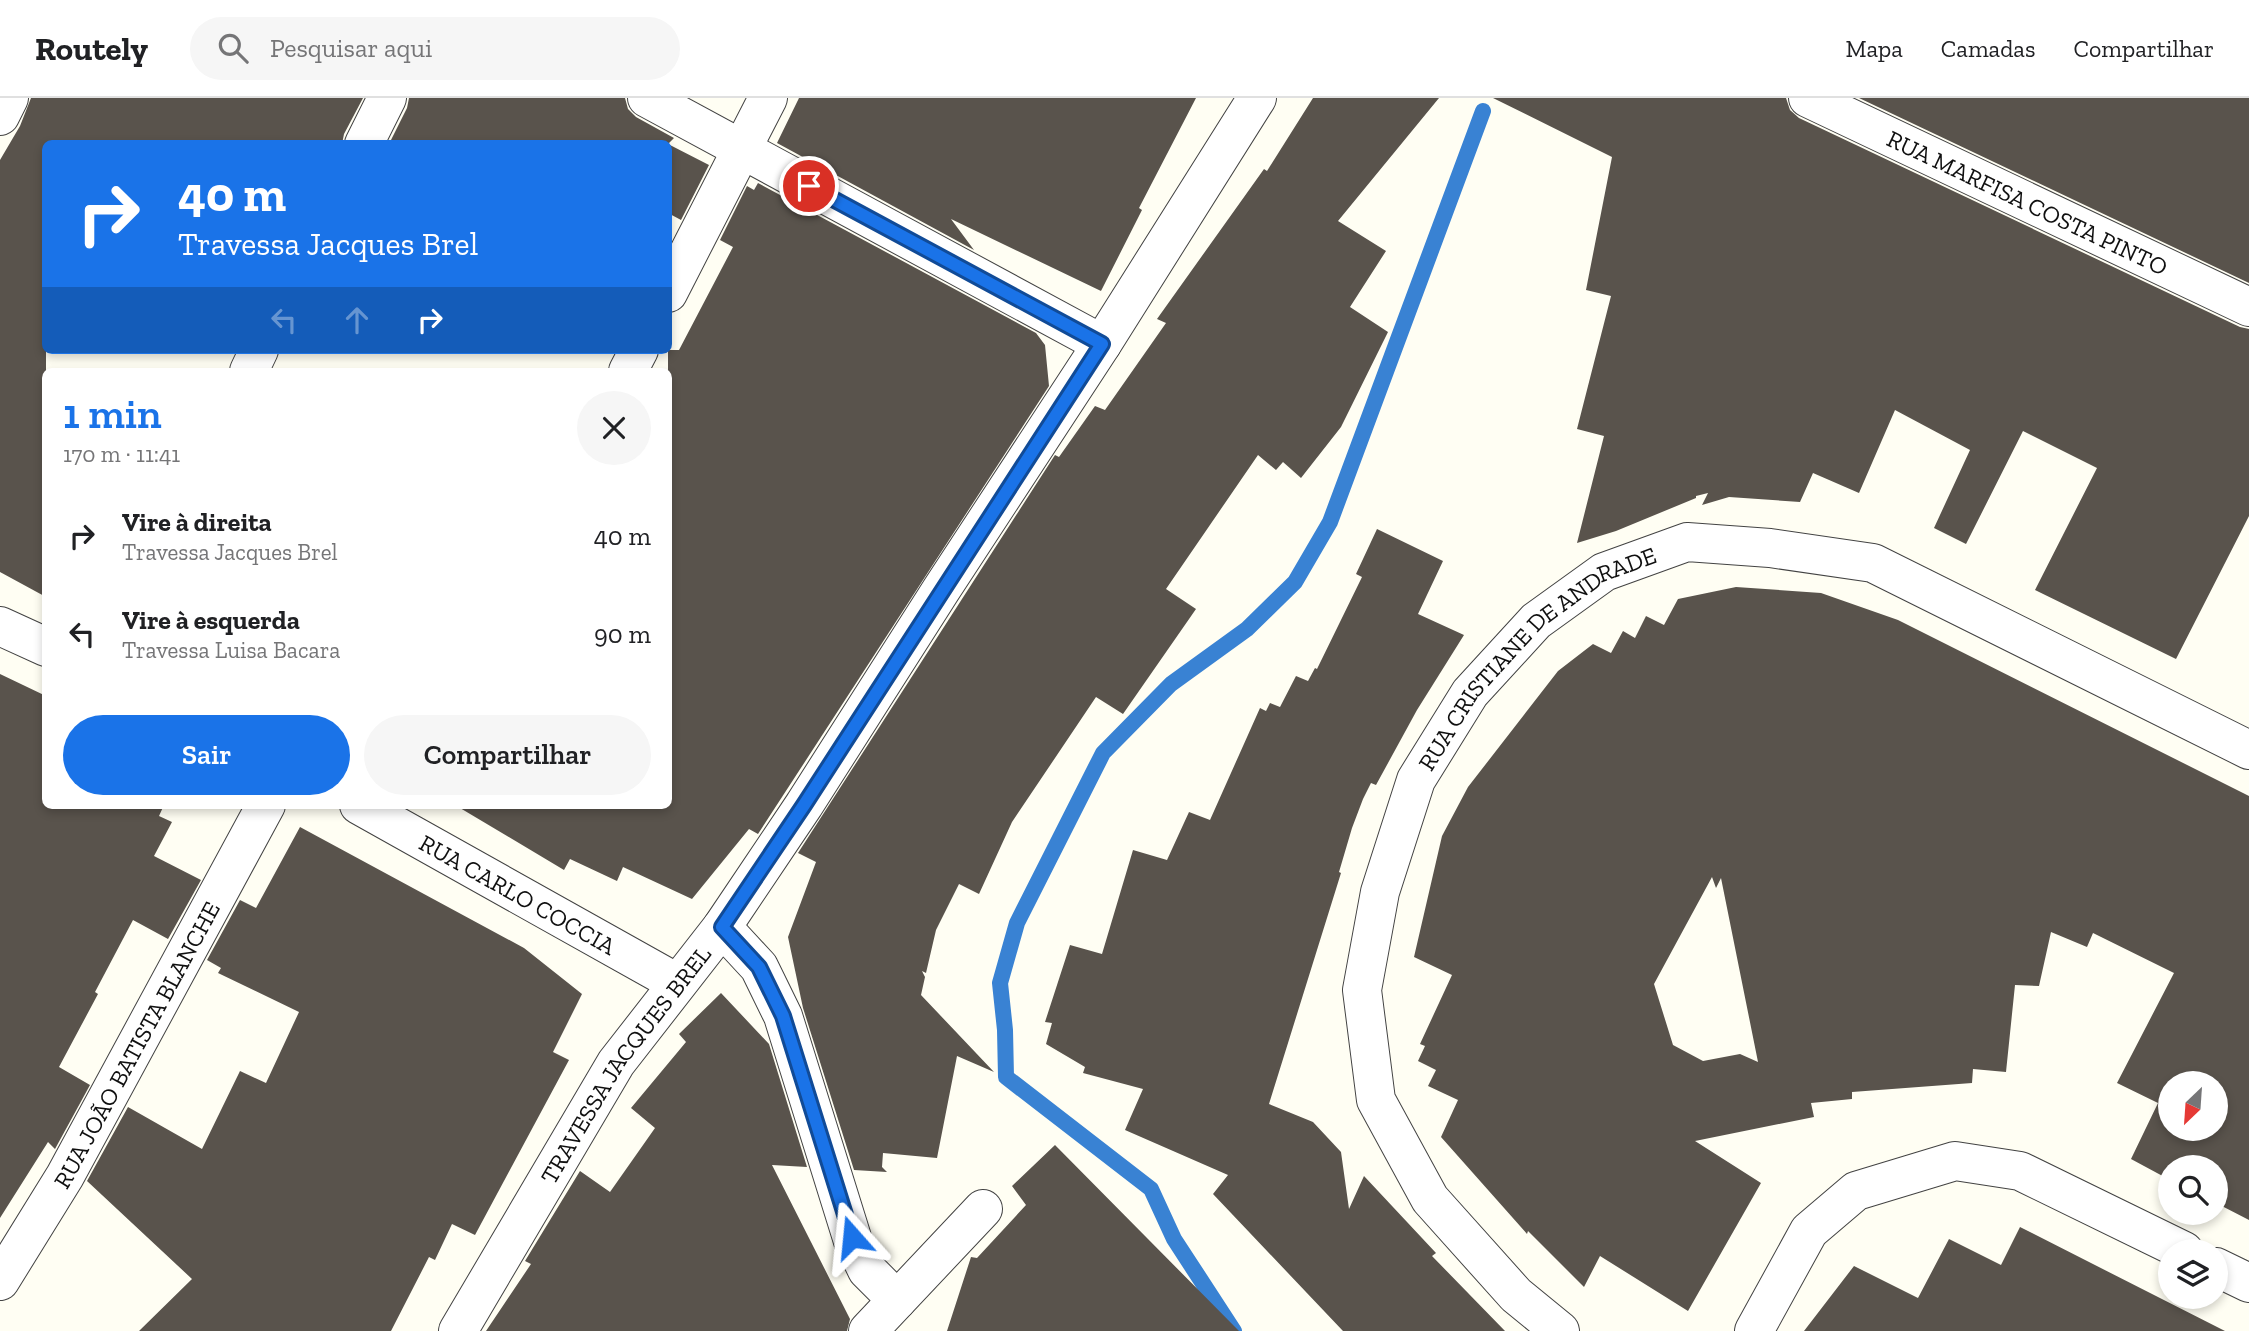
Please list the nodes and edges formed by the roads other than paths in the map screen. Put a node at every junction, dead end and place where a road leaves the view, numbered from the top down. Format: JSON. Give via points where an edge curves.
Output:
{"nodes":[{"id":1,"x":9,"y":98,"type":"edge"},
{"id":2,"x":387,"y":98,"type":"edge"},
{"id":3,"x":647,"y":98,"type":"edge"},
{"id":4,"x":768,"y":98,"type":"edge"},
{"id":5,"x":1257,"y":98,"type":"edge"},
{"id":6,"x":1808,"y":98,"type":"edge"},
{"id":7,"x":0,"y":116,"type":"edge"},
{"id":8,"x":366,"y":140,"type":"edge"},
{"id":9,"x":743,"y":150,"type":"junction"},
{"id":10,"x":672,"y":285,"type":"edge"},
{"id":11,"x":2249,"y":307,"type":"edge"},
{"id":12,"x":1102,"y":344,"type":"junction"},
{"id":13,"x":0,"y":626,"type":"edge"},
{"id":14,"x":42,"y":645,"type":"edge"},
{"id":15,"x":2249,"y":750,"type":"edge"},
{"id":16,"x":264,"y":809,"type":"edge"},
{"id":17,"x":384,"y":811,"type":"edge"},
{"id":18,"x":722,"y":927,"type":"junction"},
{"id":19,"x":677,"y":983,"type":"junction"},
{"id":20,"x":983,"y":1209,"type":"dead end"},
{"id":21,"x":2159,"y":1239,"type":"edge"},
{"id":22,"x":2228,"y":1273,"type":"edge"},
{"id":23,"x":0,"y":1281,"type":"edge"},
{"id":24,"x":2249,"y":1283,"type":"edge"},
{"id":25,"x":897,"y":1300,"type":"junction"},
{"id":26,"x":458,"y":1331,"type":"edge"},
{"id":27,"x":868,"y":1331,"type":"edge"},
{"id":28,"x":1560,"y":1331,"type":"edge"},
{"id":29,"x":1754,"y":1331,"type":"edge"}],
"edges":[{"from":1,"to":7,"type":"street"},
{"from":2,"to":8,"type":"street"},
{"from":3,"to":9,"type":"street"},
{"from":4,"to":9,"type":"street"},
{"from":5,"to":12,"type":"street","name":"TRAVESSA JACQUES BREL"},
{"from":6,"to":11,"type":"street","name":"RUA MARFISA COSTA PINTO"},
{"from":9,"to":10,"type":"street"},
{"from":9,"to":12,"type":"street"},
{"from":12,"to":18,"type":"street","name":"TRAVESSA JACQUES BREL"},
{"from":13,"to":14,"type":"street"},
{"from":15,"to":28,"type":"street","name":"RUA CRISTIANE DE ANDRADE","via":[[1873,563],[1687,542],[1604,572],[1536,621],[1470,692],[1416,780],[1380,892],[1363,990],[1376,1100],[1430,1199],[1516,1295]]},
{"from":16,"to":23,"type":"street","name":"RUA JOÃO BATISTA BLANCHE","via":[[65,1176]]},
{"from":17,"to":19,"type":"street","name":"RUA CARLO COCCIA"},
{"from":18,"to":19,"type":"street","name":"TRAVESSA JACQUES BREL"},
{"from":18,"to":25,"type":"street","via":[[759,967],[783,1016],[853,1241],[867,1270]]},
{"from":19,"to":26,"type":"street","name":"TRAVESSA JACQUES BREL","via":[[616,1063]]},
{"from":20,"to":25,"type":"street"},
{"from":21,"to":29,"type":"street","via":[[2020,1171],[1955,1161],[1856,1191],[1809,1231]]},
{"from":22,"to":24,"type":"street"},
{"from":25,"to":27,"type":"street"}]}
